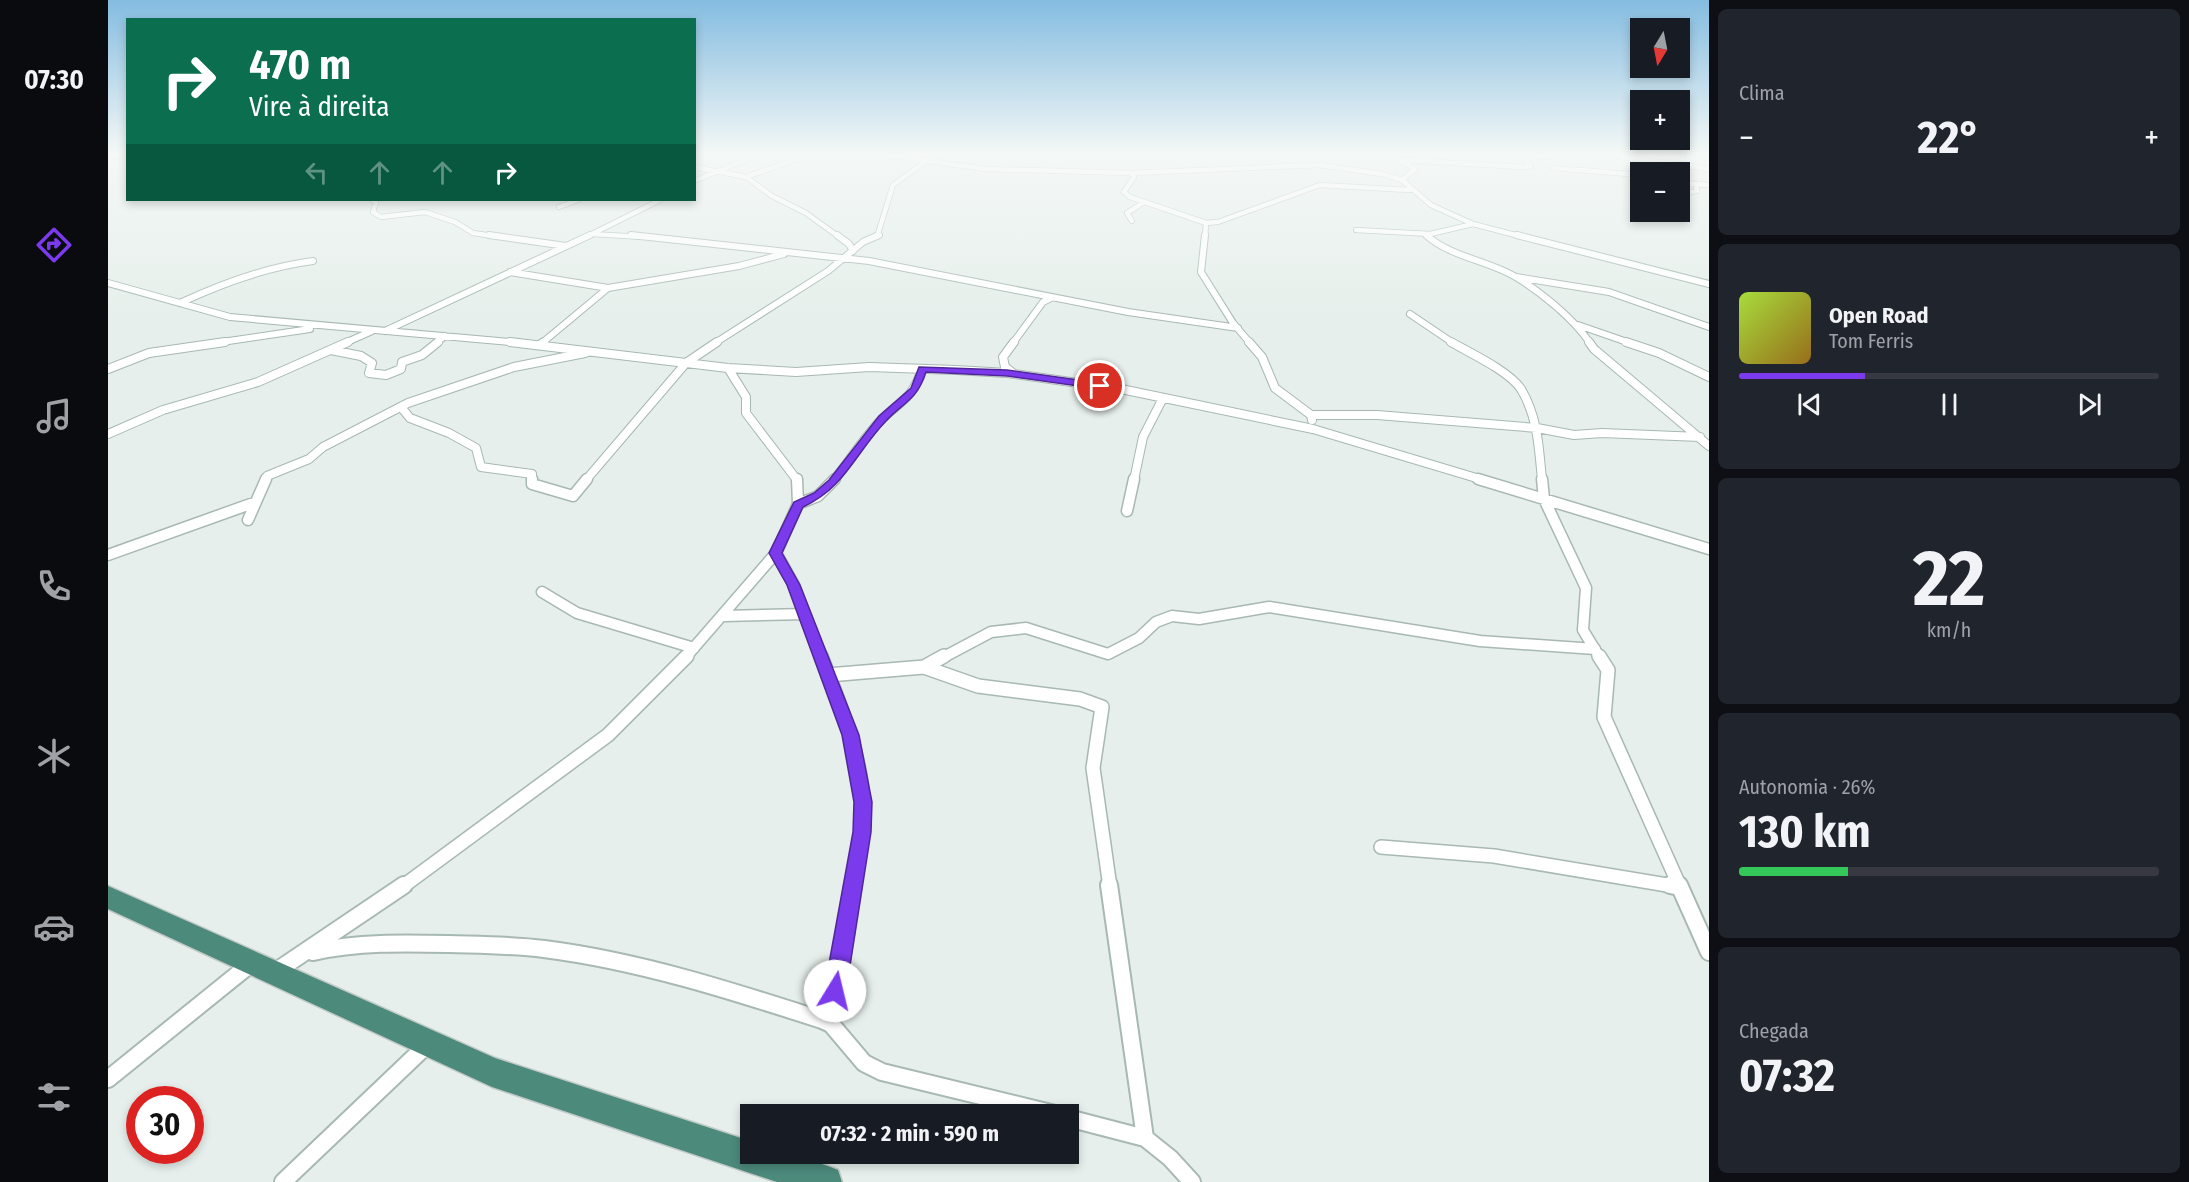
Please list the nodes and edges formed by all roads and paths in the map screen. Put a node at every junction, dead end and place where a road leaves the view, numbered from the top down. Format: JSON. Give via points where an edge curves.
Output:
{"nodes":[{"id":1,"x":374,"y":209,"type":"edge"},
{"id":2,"x":641,"y":209,"type":"edge"},
{"id":3,"x":798,"y":209,"type":"edge"},
{"id":4,"x":886,"y":209,"type":"edge"},
{"id":5,"x":1133,"y":209,"type":"edge"},
{"id":6,"x":1165,"y":209,"type":"edge"},
{"id":7,"x":1253,"y":209,"type":"edge"},
{"id":8,"x":1440,"y":209,"type":"edge"},
{"id":9,"x":1132,"y":221,"type":"dead end"},
{"id":10,"x":1206,"y":223,"type":"junction"},
{"id":11,"x":1473,"y":224,"type":"junction"},
{"id":12,"x":1356,"y":230,"type":"dead end"},
{"id":13,"x":591,"y":234,"type":"junction"},
{"id":14,"x":1431,"y":234,"type":"junction"},
{"id":15,"x":566,"y":246,"type":"junction"},
{"id":16,"x":853,"y":251,"type":"junction"},
{"id":17,"x":791,"y":252,"type":"junction"},
{"id":18,"x":846,"y":258,"type":"junction"},
{"id":19,"x":313,"y":261,"type":"dead end"},
{"id":20,"x":510,"y":273,"type":"junction"},
{"id":21,"x":1514,"y":276,"type":"junction"},
{"id":22,"x":110,"y":284,"type":"edge"},
{"id":23,"x":1709,"y":284,"type":"edge"},
{"id":24,"x":608,"y":288,"type":"junction"},
{"id":25,"x":1051,"y":298,"type":"junction"},
{"id":26,"x":180,"y":303,"type":"junction"},
{"id":27,"x":1410,"y":314,"type":"dead end"},
{"id":28,"x":1578,"y":325,"type":"junction"},
{"id":29,"x":330,"y":327,"type":"junction"},
{"id":30,"x":1709,"y":327,"type":"edge"},
{"id":31,"x":1238,"y":328,"type":"junction"},
{"id":32,"x":373,"y":331,"type":"junction"},
{"id":33,"x":383,"y":332,"type":"junction"},
{"id":34,"x":445,"y":336,"type":"junction"},
{"id":35,"x":541,"y":345,"type":"junction"},
{"id":36,"x":331,"y":350,"type":"junction"},
{"id":37,"x":597,"y":351,"type":"junction"},
{"id":38,"x":686,"y":363,"type":"junction"},
{"id":39,"x":728,"y":368,"type":"junction"},
{"id":40,"x":108,"y":369,"type":"edge"},
{"id":41,"x":922,"y":369,"type":"junction"},
{"id":42,"x":1014,"y":374,"type":"junction"},
{"id":43,"x":1709,"y":377,"type":"edge"},
{"id":44,"x":1163,"y":398,"type":"junction"},
{"id":45,"x":401,"y":407,"type":"junction"},
{"id":46,"x":1311,"y":415,"type":"junction"},
{"id":47,"x":1537,"y":428,"type":"junction"},
{"id":48,"x":1313,"y":429,"type":"junction"},
{"id":49,"x":110,"y":431,"type":"edge"},
{"id":50,"x":1699,"y":437,"type":"junction"},
{"id":51,"x":1709,"y":438,"type":"edge"},
{"id":52,"x":1709,"y":446,"type":"edge"},
{"id":53,"x":1544,"y":499,"type":"junction"},
{"id":54,"x":256,"y":502,"type":"junction"},
{"id":55,"x":798,"y":504,"type":"junction"},
{"id":56,"x":1127,"y":511,"type":"dead end"},
{"id":57,"x":248,"y":520,"type":"dead end"},
{"id":58,"x":1709,"y":549,"type":"edge"},
{"id":59,"x":776,"y":553,"type":"junction"},
{"id":60,"x":108,"y":555,"type":"edge"},
{"id":61,"x":542,"y":592,"type":"dead end"},
{"id":62,"x":805,"y":614,"type":"junction"},
{"id":63,"x":724,"y":616,"type":"junction"},
{"id":64,"x":694,"y":648,"type":"junction"},
{"id":65,"x":1595,"y":649,"type":"junction"},
{"id":66,"x":924,"y":667,"type":"junction"},
{"id":67,"x":828,"y":675,"type":"junction"},
{"id":68,"x":1381,"y":847,"type":"dead end"},
{"id":69,"x":1680,"y":887,"type":"junction"},
{"id":70,"x":108,"y":897,"type":"edge"},
{"id":71,"x":1709,"y":952,"type":"edge"},
{"id":72,"x":306,"y":953,"type":"junction"},
{"id":73,"x":264,"y":967,"type":"junction"},
{"id":74,"x":831,"y":1024,"type":"junction"},
{"id":75,"x":429,"y":1043,"type":"junction"},
{"id":76,"x":108,"y":1079,"type":"edge"},
{"id":77,"x":1014,"y":1104,"type":"edge"},
{"id":78,"x":1079,"y":1121,"type":"edge"},
{"id":79,"x":1145,"y":1138,"type":"junction"},
{"id":80,"x":283,"y":1182,"type":"edge"},
{"id":81,"x":826,"y":1182,"type":"edge"},
{"id":82,"x":1192,"y":1182,"type":"edge"}],
"edges":[{"from":1,"to":15,"type":"street","via":[[381,217],[422,212],[440,216],[473,233]]},
{"from":2,"to":13,"type":"street"},
{"from":3,"to":16,"type":"street","via":[[849,244]]},
{"from":4,"to":16,"type":"street","via":[[879,236]]},
{"from":5,"to":9,"type":"street","via":[[1127,213]]},
{"from":6,"to":10,"type":"street"},
{"from":7,"to":10,"type":"street"},
{"from":8,"to":11,"type":"street"},
{"from":10,"to":31,"type":"street","via":[[1201,272]]},
{"from":11,"to":14,"type":"street"},
{"from":11,"to":23,"type":"street"},
{"from":12,"to":14,"type":"street"},
{"from":13,"to":15,"type":"street"},
{"from":13,"to":17,"type":"street"},
{"from":14,"to":21,"type":"street","via":[[1426,235],[1437,246]]},
{"from":15,"to":20,"type":"street"},
{"from":16,"to":18,"type":"street"},
{"from":17,"to":18,"type":"street"},
{"from":17,"to":24,"type":"street","via":[[739,266]]},
{"from":18,"to":25,"type":"street"},
{"from":18,"to":38,"type":"street"},
{"from":19,"to":26,"type":"street","via":[[268,268]]},
{"from":20,"to":24,"type":"street"},
{"from":20,"to":33,"type":"street"},
{"from":21,"to":28,"type":"street"},
{"from":21,"to":30,"type":"street","via":[[1597,289],[1642,302],[1684,322]]},
{"from":22,"to":26,"type":"street"},
{"from":24,"to":35,"type":"street"},
{"from":25,"to":31,"type":"street"},
{"from":25,"to":42,"type":"street","via":[[1036,310],[1003,357],[1005,367]]},
{"from":26,"to":29,"type":"street","via":[[230,317]]},
{"from":27,"to":47,"type":"street","via":[[1520,388]]},
{"from":28,"to":43,"type":"street"},
{"from":28,"to":50,"type":"street","via":[[1594,349]]},
{"from":29,"to":32,"type":"street"},
{"from":29,"to":40,"type":"street","via":[[149,352]]},
{"from":31,"to":46,"type":"street","via":[[1262,357],[1275,388]]},
{"from":32,"to":33,"type":"street"},
{"from":32,"to":36,"type":"street"},
{"from":33,"to":34,"type":"street"},
{"from":34,"to":35,"type":"street"},
{"from":34,"to":36,"type":"street","via":[[422,355],[402,362],[401,369],[386,375],[369,373],[372,363],[361,356]]},
{"from":35,"to":37,"type":"street"},
{"from":36,"to":49,"type":"street","via":[[258,382],[163,410]]},
{"from":37,"to":38,"type":"street"},
{"from":37,"to":45,"type":"street","via":[[514,367]]},
{"from":38,"to":39,"type":"street"},
{"from":38,"to":45,"type":"street","via":[[573,496],[532,484],[532,474],[481,467],[476,448],[410,418]]},
{"from":39,"to":41,"type":"street","via":[[796,372],[869,367]]},
{"from":39,"to":55,"type":"street","via":[[746,397],[746,413],[797,477]]},
{"from":41,"to":42,"type":"street"},
{"from":41,"to":55,"type":"street","via":[[916,388],[883,418],[833,482],[818,496]]},
{"from":42,"to":44,"type":"street"},
{"from":44,"to":48,"type":"street"},
{"from":44,"to":56,"type":"street","via":[[1143,437]]},
{"from":45,"to":54,"type":"street","via":[[323,447],[309,459],[267,476]]},
{"from":46,"to":47,"type":"street","via":[[1377,415]]},
{"from":46,"to":48,"type":"street"},
{"from":47,"to":50,"type":"street","via":[[1575,435]]},
{"from":47,"to":53,"type":"street"},
{"from":48,"to":53,"type":"street"},
{"from":50,"to":51,"type":"street"},
{"from":50,"to":52,"type":"street"},
{"from":53,"to":58,"type":"street"},
{"from":53,"to":65,"type":"street","via":[[1586,588],[1583,630]]},
{"from":54,"to":57,"type":"street"},
{"from":54,"to":60,"type":"street"},
{"from":55,"to":59,"type":"street"},
{"from":59,"to":62,"type":"street"},
{"from":59,"to":63,"type":"street"},
{"from":61,"to":64,"type":"street","via":[[577,614]]},
{"from":62,"to":63,"type":"street"},
{"from":62,"to":67,"type":"street"},
{"from":63,"to":64,"type":"street"},
{"from":64,"to":72,"type":"street","via":[[608,735],[439,862]]},
{"from":65,"to":66,"type":"street","via":[[1480,641],[1269,607],[1198,619],[1172,616],[1156,622],[1139,638],[1108,654],[1026,628],[991,632]]},
{"from":65,"to":69,"type":"street","via":[[1608,670],[1605,717]]},
{"from":66,"to":67,"type":"street"},
{"from":66,"to":79,"type":"street","via":[[978,686],[1080,699],[1102,707],[1094,768]]},
{"from":67,"to":74,"type":"street","via":[[850,735],[863,802],[862,832]]},
{"from":68,"to":69,"type":"street","via":[[1494,856]]},
{"from":69,"to":71,"type":"street"},
{"from":70,"to":73,"type":"highway"},
{"from":72,"to":73,"type":"street"},
{"from":72,"to":74,"type":"street","via":[[375,941],[561,951],[726,988]]},
{"from":73,"to":75,"type":"highway"},
{"from":73,"to":76,"type":"street"},
{"from":74,"to":77,"type":"street","via":[[864,1063],[882,1072]]},
{"from":75,"to":80,"type":"street"},
{"from":75,"to":81,"type":"highway","via":[[492,1072]]},
{"from":78,"to":79,"type":"street"},
{"from":79,"to":82,"type":"street"}]}
